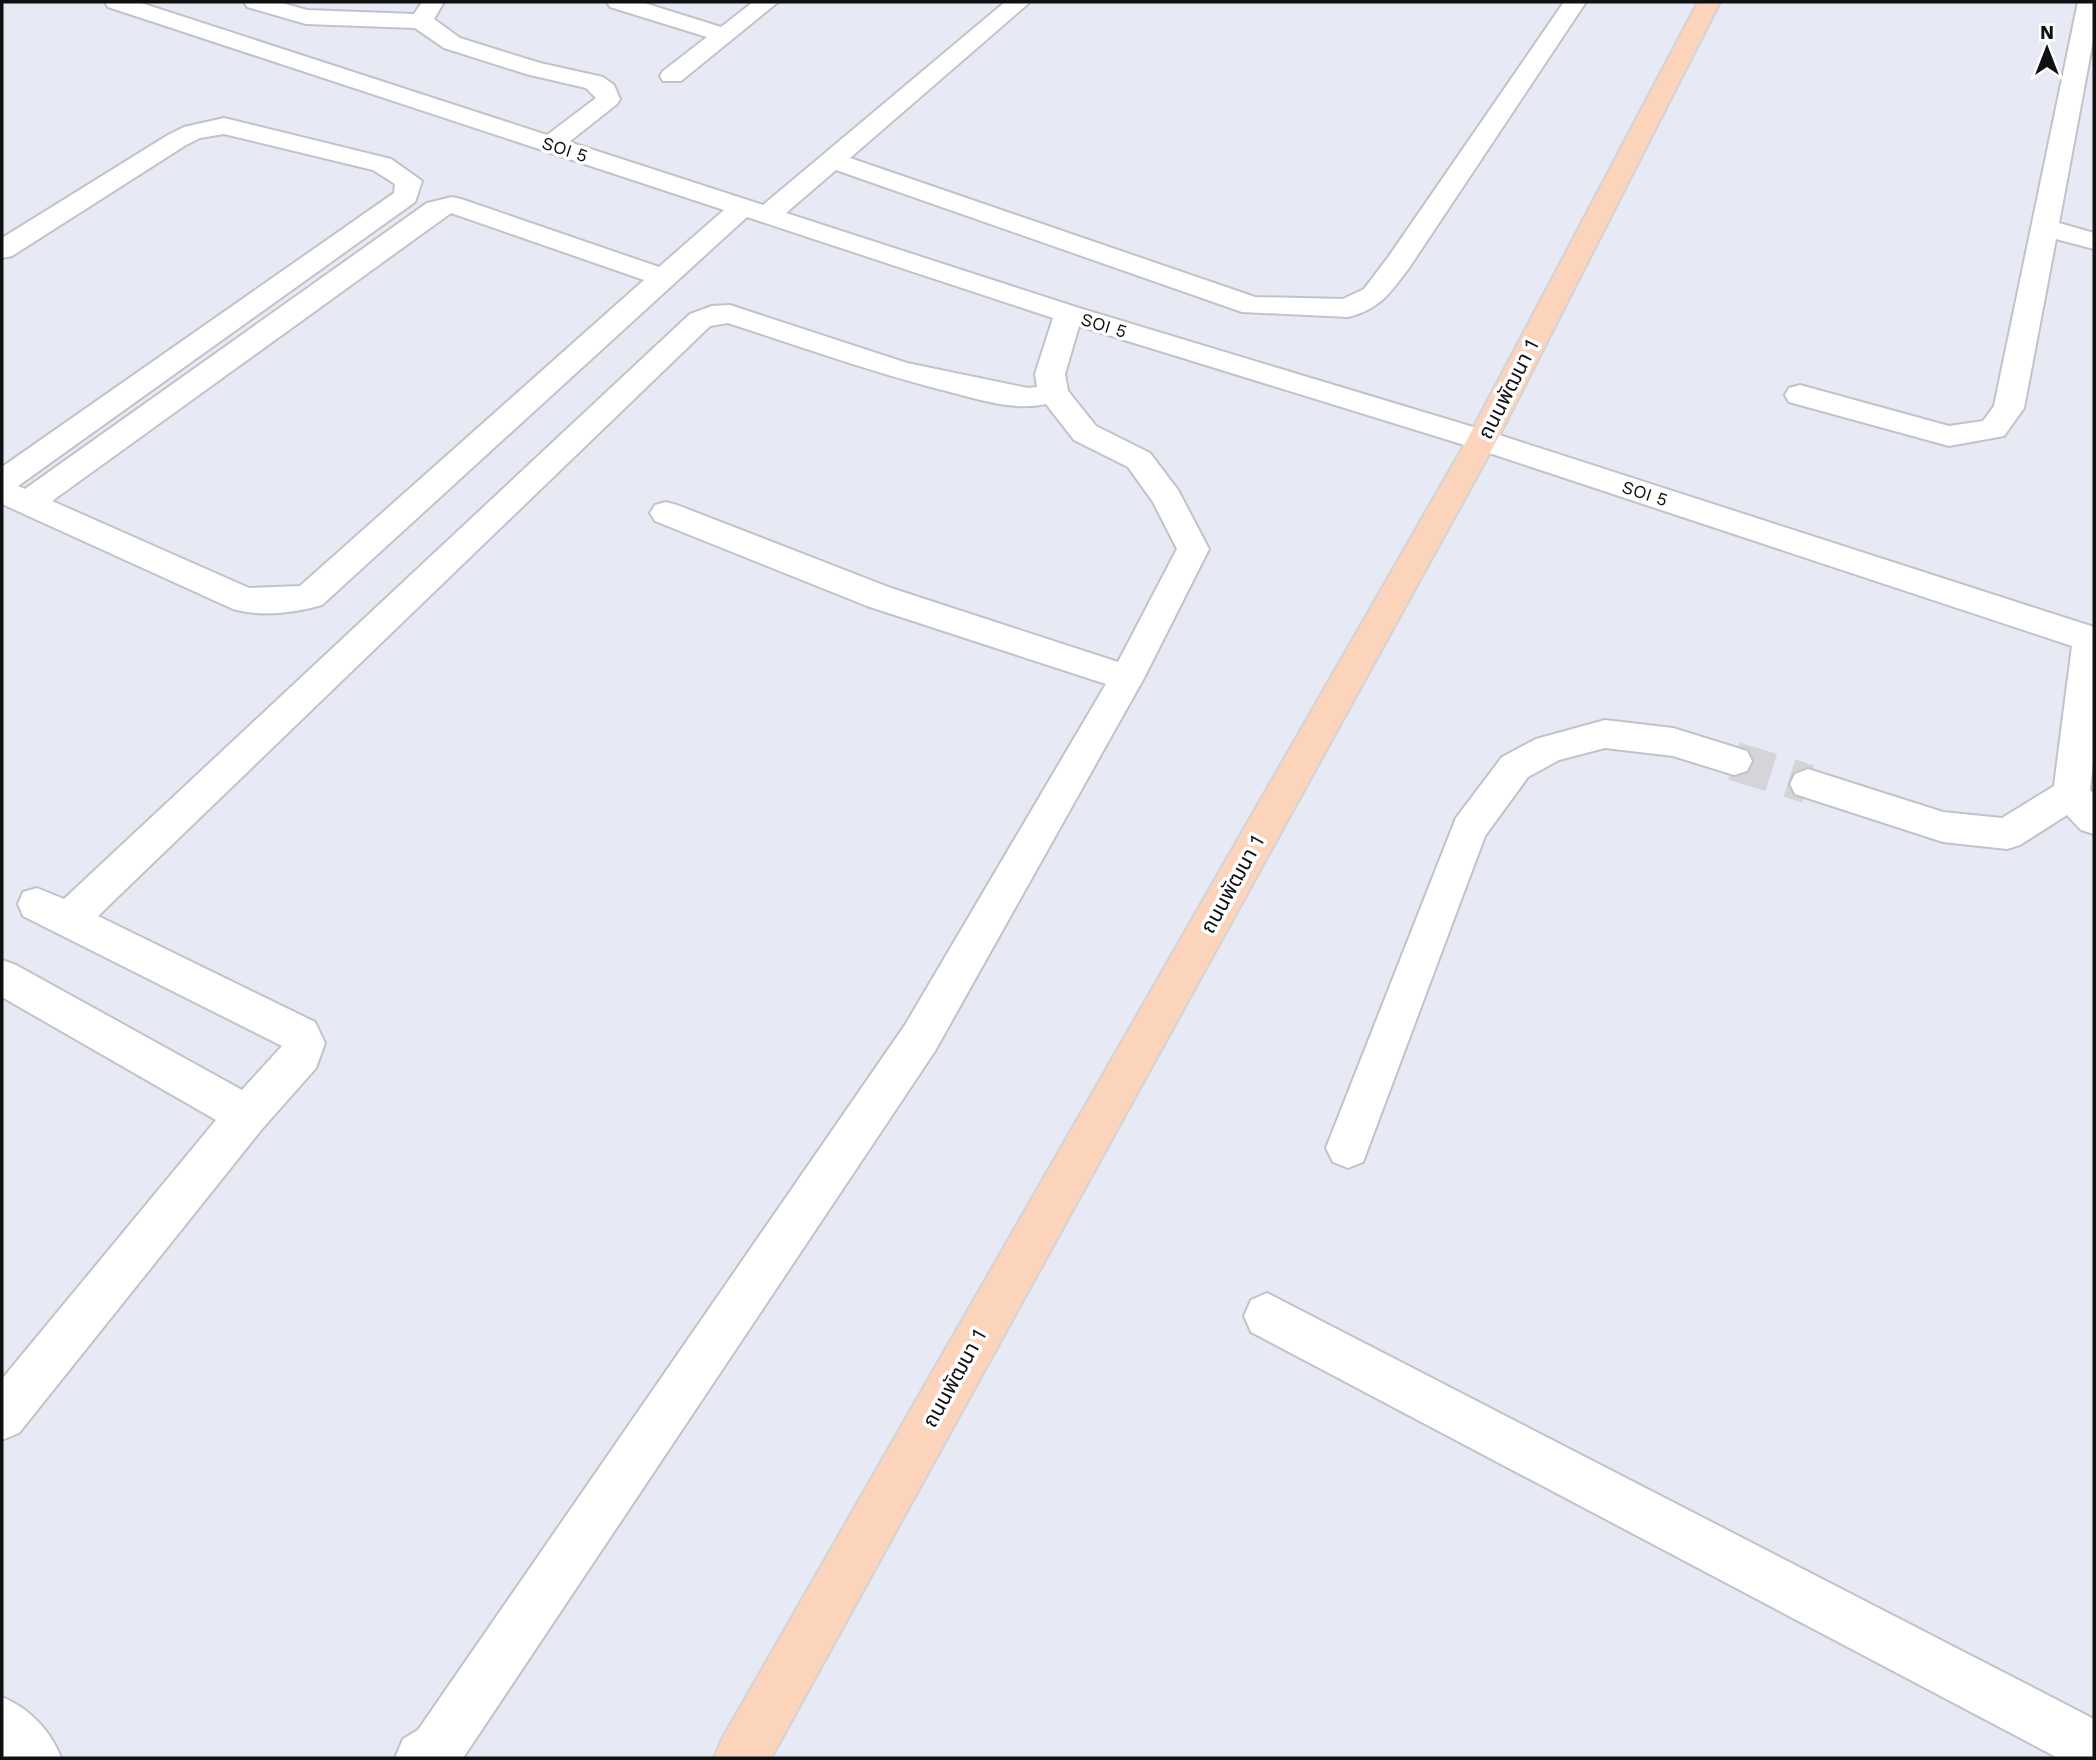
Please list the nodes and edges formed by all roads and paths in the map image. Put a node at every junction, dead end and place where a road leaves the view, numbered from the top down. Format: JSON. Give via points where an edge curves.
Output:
{"nodes":[{"id":1,"x":116,"y":2,"type":"edge"},
{"id":2,"x":254,"y":2,"type":"edge"},
{"id":3,"x":618,"y":2,"type":"edge"},
{"id":4,"x":767,"y":2,"type":"edge"},
{"id":5,"x":1019,"y":2,"type":"edge"},
{"id":6,"x":1575,"y":2,"type":"edge"},
{"id":7,"x":1709,"y":2,"type":"edge"},
{"id":8,"x":2089,"y":2,"type":"edge"},
{"id":9,"x":427,"y":11,"type":"edge"},
{"id":10,"x":724,"y":35,"type":"junction"},
{"id":11,"x":672,"y":76,"type":"dead end"},
{"id":12,"x":550,"y":144,"type":"junction"},
{"id":13,"x":832,"y":160,"type":"junction"},
{"id":14,"x":755,"y":211,"type":"junction"},
{"id":15,"x":2045,"y":227,"type":"junction"},
{"id":16,"x":2094,"y":242,"type":"edge"},
{"id":17,"x":2,"y":250,"type":"edge"},
{"id":18,"x":664,"y":278,"type":"junction"},
{"id":19,"x":1068,"y":320,"type":"junction"},
{"id":20,"x":1052,"y":383,"type":"junction"},
{"id":21,"x":1800,"y":395,"type":"dead end"},
{"id":22,"x":1482,"y":440,"type":"junction"},
{"id":23,"x":2,"y":482,"type":"edge"},
{"id":24,"x":15,"y":496,"type":"edge"},
{"id":25,"x":666,"y":513,"type":"dead end"},
{"id":26,"x":2090,"y":650,"type":"edge"},
{"id":27,"x":1127,"y":678,"type":"junction"},
{"id":28,"x":1734,"y":761,"type":"tunnel mouth"},
{"id":29,"x":1808,"y":784,"type":"tunnel mouth"},
{"id":30,"x":2083,"y":806,"type":"edge"},
{"id":31,"x":2,"y":977,"type":"edge"},
{"id":32,"x":247,"y":1115,"type":"junction"},
{"id":33,"x":1349,"y":1148,"type":"dead end"},
{"id":34,"x":1267,"y":1316,"type":"dead end"},
{"id":35,"x":2,"y":1416,"type":"edge"},
{"id":36,"x":2,"y":1724,"type":"edge"},
{"id":37,"x":2094,"y":1748,"type":"edge"},
{"id":38,"x":34,"y":1758,"type":"edge"},
{"id":39,"x":422,"y":1758,"type":"edge"},
{"id":40,"x":741,"y":1758,"type":"edge"}],
"edges":[{"from":1,"to":12,"type":"street","name":"SOI 5"},
{"from":2,"to":9,"type":"street","via":[[306,17]]},
{"from":3,"to":10,"type":"street"},
{"from":4,"to":10,"type":"street"},
{"from":5,"to":13,"type":"street"},
{"from":6,"to":13,"type":"street","via":[[1399,262],[1374,295],[1348,307],[1252,306]]},
{"from":7,"to":22,"type":"main road","name":"ถนนพัฒนา 1"},
{"from":8,"to":15,"type":"street"},
{"from":9,"to":12,"type":"street","via":[[452,43],[594,82],[605,90],[608,99],[603,105]]},
{"from":10,"to":11,"type":"street"},
{"from":12,"to":14,"type":"street","name":"SOI 5"},
{"from":13,"to":14,"type":"street"},
{"from":14,"to":18,"type":"street"},
{"from":14,"to":19,"type":"street","name":"SOI 5"},
{"from":15,"to":16,"type":"street"},
{"from":15,"to":21,"type":"street","via":[[2009,408],[1993,429],[1949,436]]},
{"from":17,"to":23,"type":"street","via":[[177,140],[207,128],[224,126],[383,164],[409,181],[406,196]]},
{"from":18,"to":24,"type":"street","via":[[452,205],[436,209]]},
{"from":18,"to":24,"type":"street","via":[[310,596],[245,600]]},
{"from":19,"to":20,"type":"street"},
{"from":19,"to":22,"type":"street","name":"SOI 5"},
{"from":20,"to":27,"type":"street","via":[[1085,433],[1139,460],[1167,498],[1193,549]]},
{"from":20,"to":32,"type":"street","via":[[1028,398],[1007,396],[899,370],[730,314],[700,320],[52,912],[300,1035],[304,1043],[301,1055]]},
{"from":22,"to":26,"type":"street","name":"SOI 5"},
{"from":22,"to":40,"type":"main road","name":"ถนนพัฒนา 1"},
{"from":25,"to":27,"type":"street","via":[[879,597]]},
{"from":26,"to":30,"type":"street","via":[[2077,753]]},
{"from":27,"to":39,"type":"street","via":[[920,1038],[445,1738]]},
{"from":28,"to":33,"type":"street","via":[[1673,742],[1605,734],[1549,749],[1515,766],[1469,830]]},
{"from":29,"to":30,"type":"street","via":[[1943,827],[2007,834]]},
{"from":31,"to":32,"type":"street"},
{"from":32,"to":35,"type":"street"},
{"from":34,"to":37,"type":"street"},
{"from":36,"to":38,"type":"street"}]}
